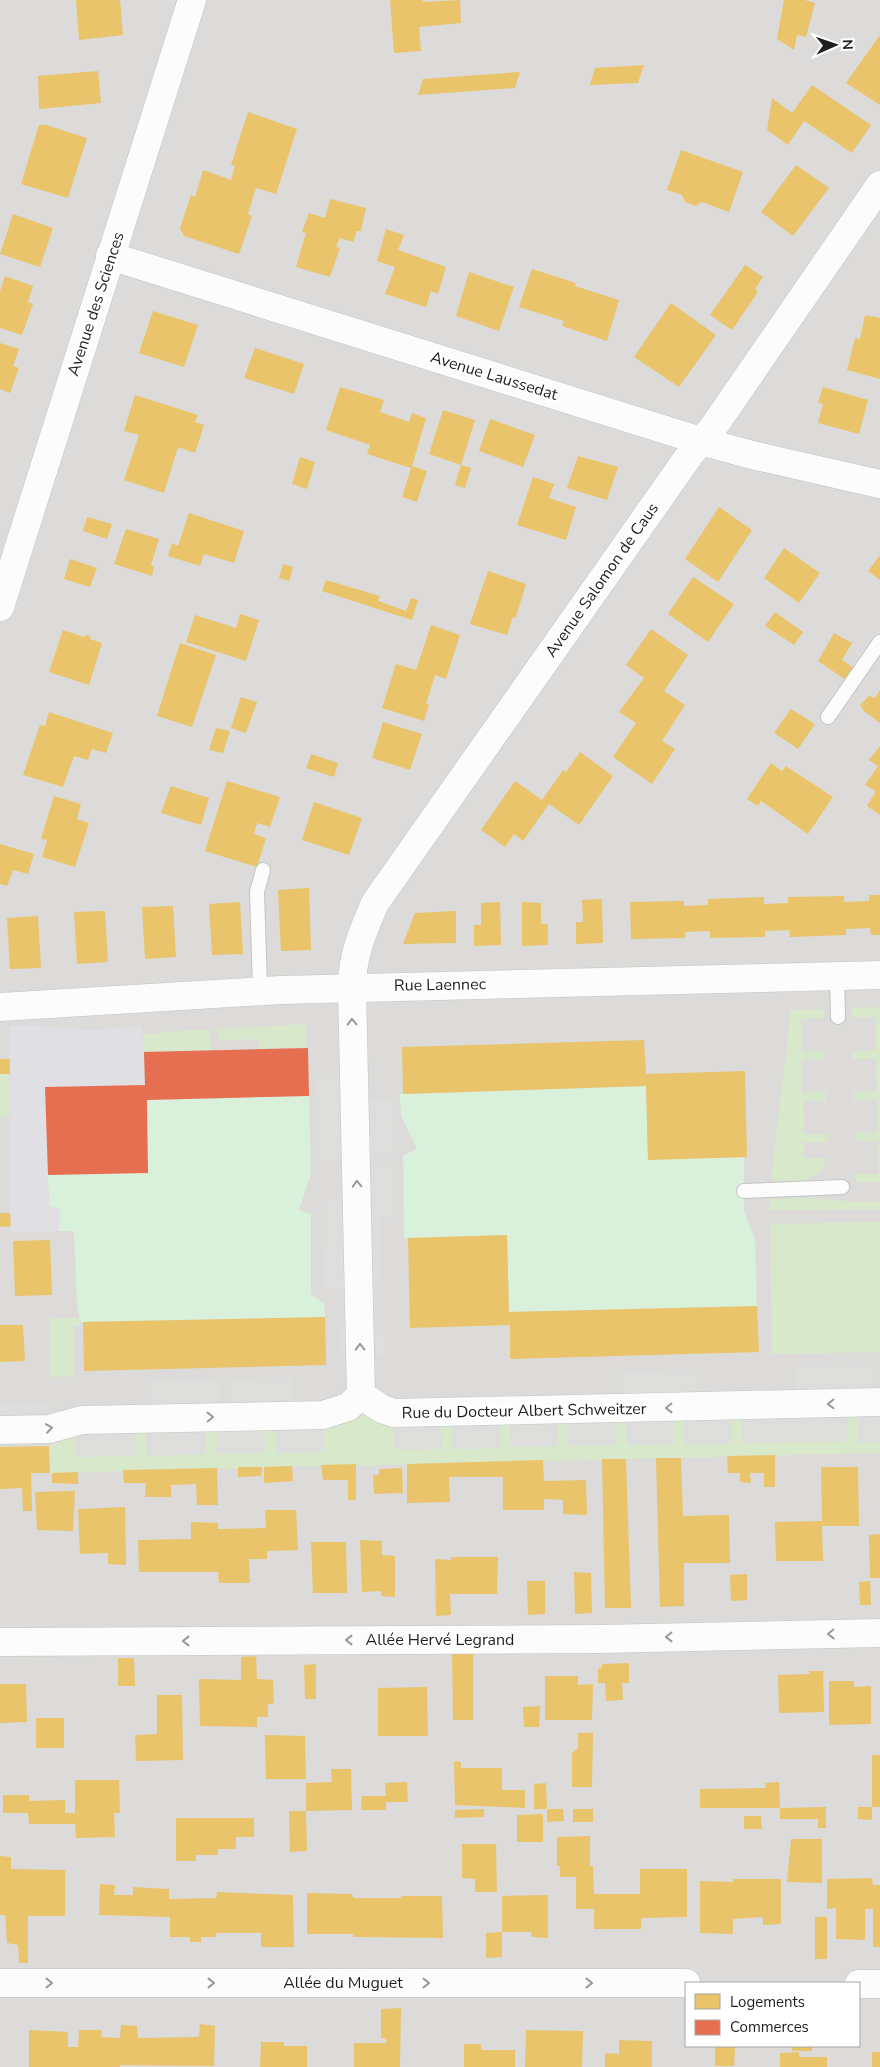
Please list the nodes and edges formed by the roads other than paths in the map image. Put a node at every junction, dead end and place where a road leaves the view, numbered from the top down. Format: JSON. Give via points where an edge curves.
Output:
{"nodes":[{"id":1,"x":192,"y":0,"type":"edge"},
{"id":2,"x":880,"y":185,"type":"edge"},
{"id":3,"x":110,"y":256,"type":"junction"},
{"id":4,"x":702,"y":441,"type":"junction"},
{"id":5,"x":880,"y":484,"type":"edge"},
{"id":6,"x":0,"y":607,"type":"edge"},
{"id":7,"x":880,"y":642,"type":"edge"},
{"id":8,"x":828,"y":717,"type":"dead end"},
{"id":9,"x":262,"y":870,"type":"dead end"},
{"id":10,"x":880,"y":975,"type":"edge"},
{"id":11,"x":837,"y":976,"type":"junction"},
{"id":12,"x":352,"y":987,"type":"junction"},
{"id":13,"x":260,"y":991,"type":"junction"},
{"id":14,"x":0,"y":1007,"type":"edge"},
{"id":15,"x":838,"y":1017,"type":"dead end"},
{"id":16,"x":842,"y":1187,"type":"dead end"},
{"id":17,"x":744,"y":1191,"type":"dead end"},
{"id":18,"x":361,"y":1395,"type":"junction"},
{"id":19,"x":880,"y":1402,"type":"edge"},
{"id":20,"x":0,"y":1430,"type":"edge"},
{"id":21,"x":880,"y":1633,"type":"edge"},
{"id":22,"x":0,"y":1642,"type":"edge"},
{"id":23,"x":0,"y":1983,"type":"edge"},
{"id":24,"x":685,"y":1984,"type":"edge"},
{"id":25,"x":860,"y":1984,"type":"edge"},
{"id":26,"x":880,"y":1984,"type":"edge"}],
"edges":[{"from":1,"to":3,"type":"street","name":"Avenue des Sciences"},
{"from":2,"to":4,"type":"street","name":"Avenue Salomon de Caus"},
{"from":3,"to":4,"type":"street","name":"Avenue Laussedat"},
{"from":3,"to":6,"type":"street","name":"Avenue des Sciences"},
{"from":4,"to":5,"type":"street","name":"Avenue Laussedat"},
{"from":4,"to":12,"type":"street","name":"Avenue Salomon de Caus","via":[[690,453],[375,903],[359,939],[352,968]]},
{"from":7,"to":8,"type":"lane"},
{"from":9,"to":13,"type":"lane","via":[[256,892]]},
{"from":10,"to":11,"type":"street","name":"Rue Laennec"},
{"from":11,"to":12,"type":"street","name":"Rue Laennec"},
{"from":11,"to":15,"type":"lane"},
{"from":12,"to":13,"type":"street","name":"Rue Laennec"},
{"from":18,"to":12,"type":"street","name":"Avenue Salomon de Caus","one_way":true},
{"from":13,"to":14,"type":"street","name":"Rue Laennec"},
{"from":16,"to":17,"type":"lane"},
{"from":19,"to":18,"type":"street","name":"Rue du Docteur Albert Schweitzer","one_way":true,"via":[[394,1413]]},
{"from":20,"to":18,"type":"street","one_way":true,"via":[[49,1429],[82,1420],[323,1415],[348,1407]]},
{"from":21,"to":22,"type":"street","name":"Allée Hervé Legrand","one_way":true,"via":[[591,1639]]},
{"from":23,"to":24,"type":"street","name":"Allée du Muguet","one_way":true},
{"from":25,"to":26,"type":"street"}]}
